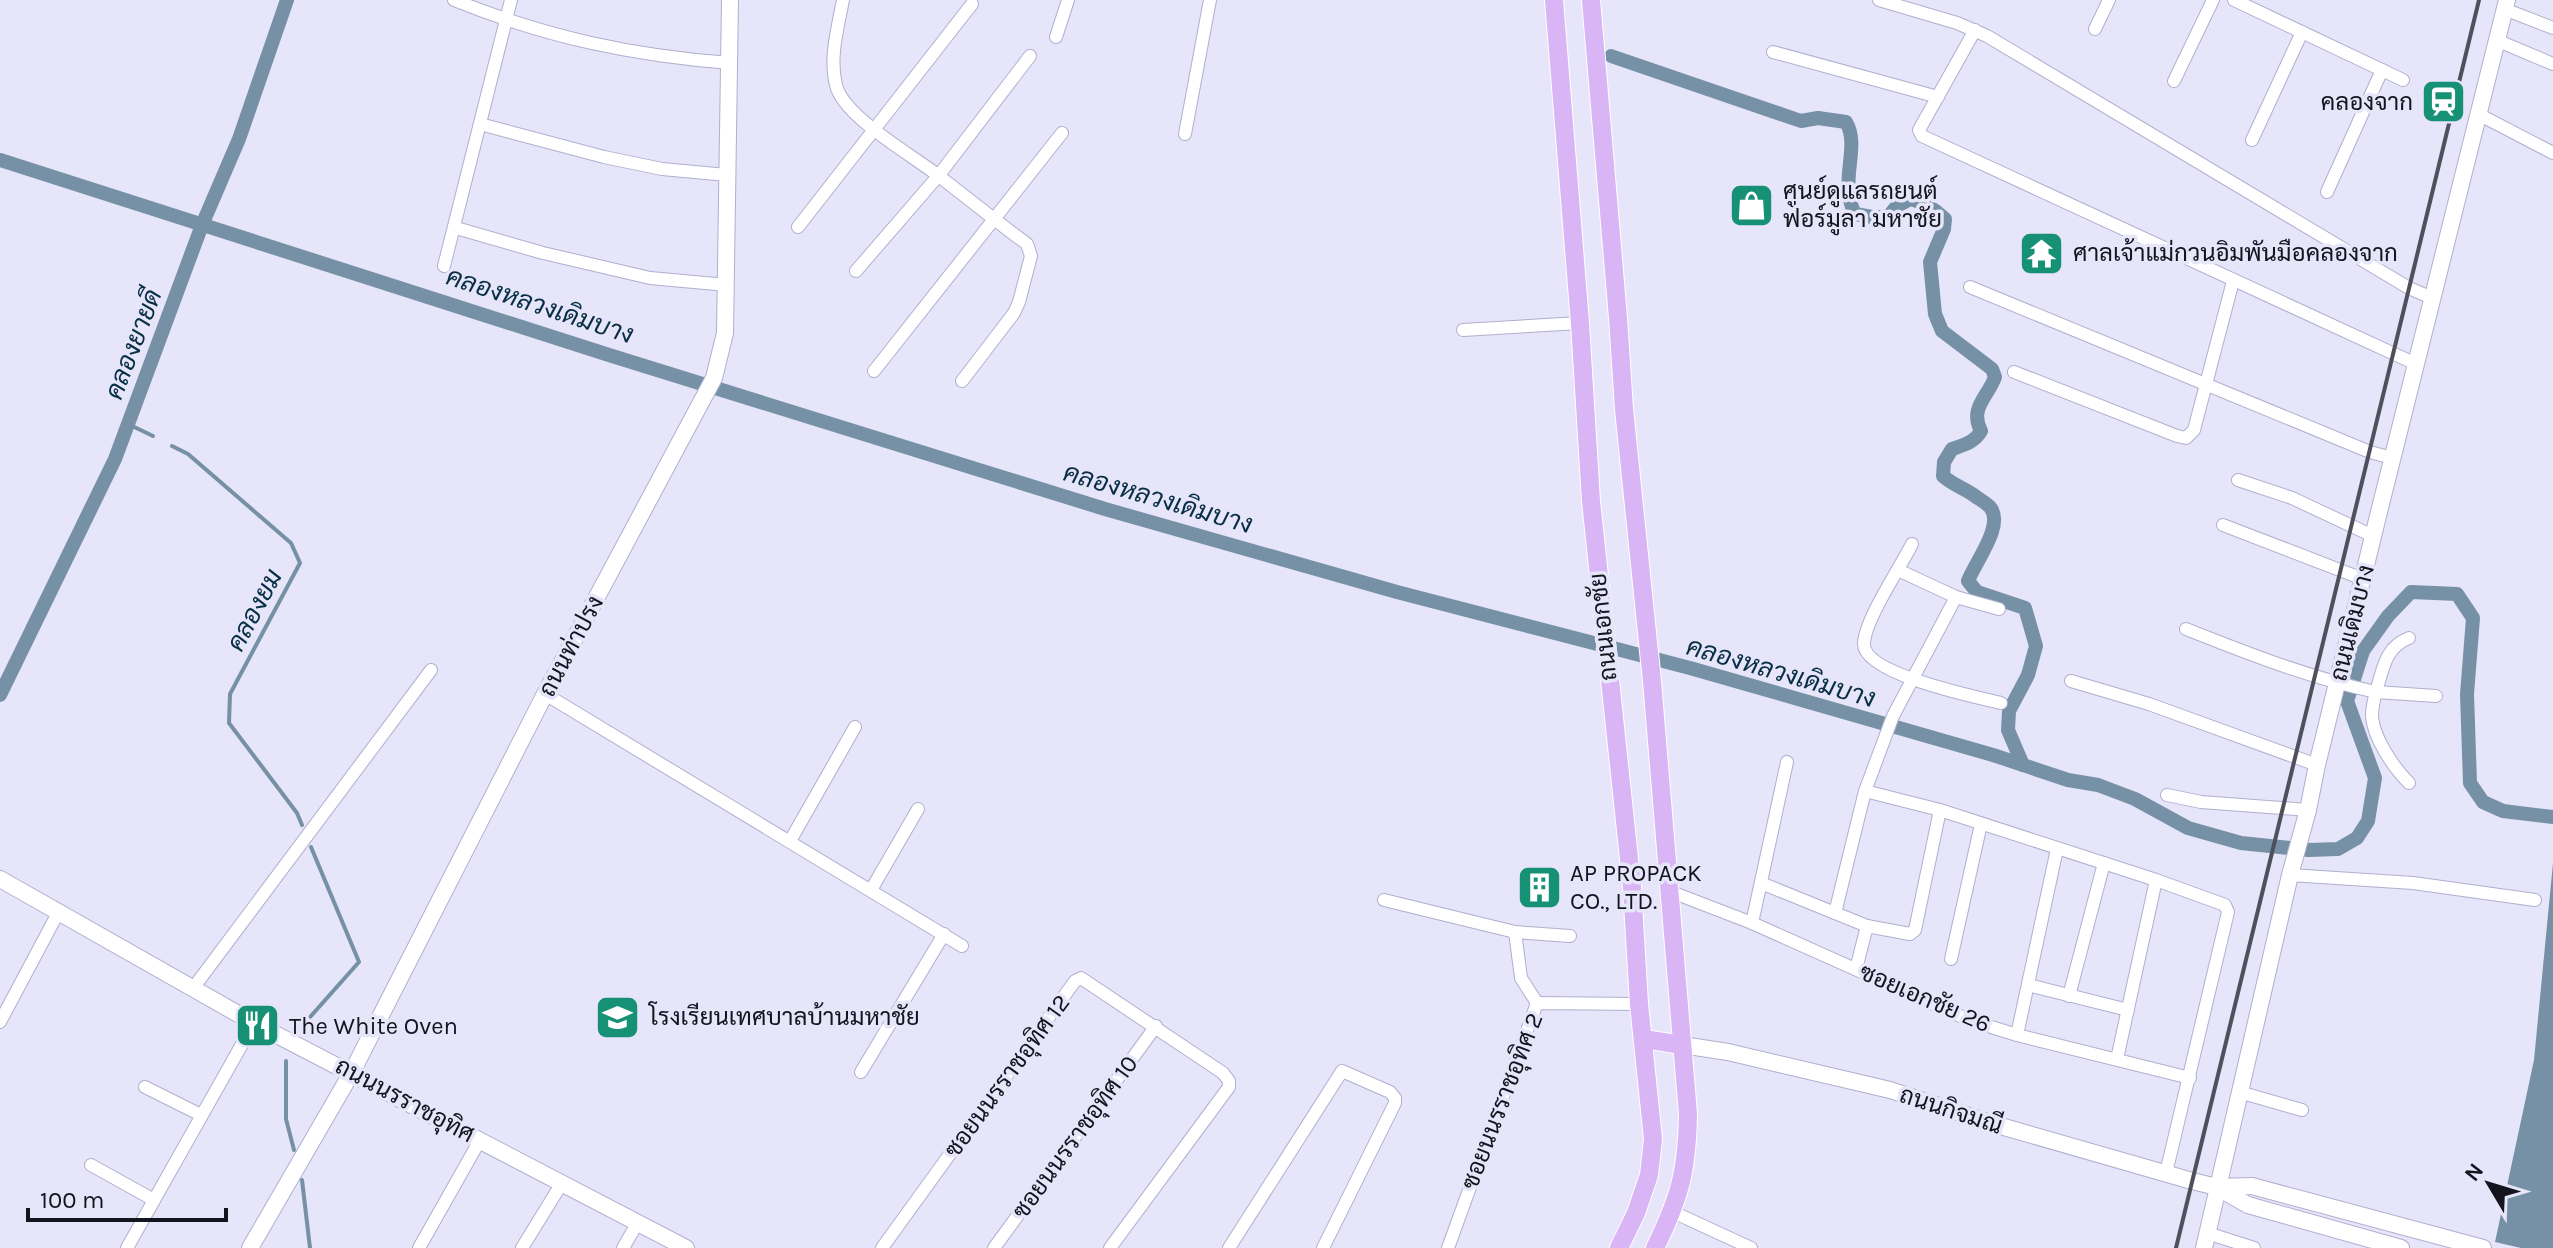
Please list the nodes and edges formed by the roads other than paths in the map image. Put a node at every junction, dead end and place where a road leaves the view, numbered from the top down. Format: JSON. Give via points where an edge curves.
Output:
{"nodes":[{"id":1,"x":454,"y":0,"type":"edge"},
{"id":2,"x":511,"y":0,"type":"edge"},
{"id":3,"x":730,"y":0,"type":"edge"},
{"id":4,"x":843,"y":0,"type":"edge"},
{"id":5,"x":1068,"y":0,"type":"edge"},
{"id":6,"x":1210,"y":0,"type":"edge"},
{"id":7,"x":1554,"y":0,"type":"edge"},
{"id":8,"x":1591,"y":0,"type":"edge"},
{"id":9,"x":1879,"y":0,"type":"edge"},
{"id":10,"x":2109,"y":0,"type":"edge"},
{"id":11,"x":2213,"y":0,"type":"edge"},
{"id":12,"x":2234,"y":0,"type":"edge"},
{"id":13,"x":972,"y":4,"type":"dead end"},
{"id":14,"x":2506,"y":4,"type":"edge"},
{"id":15,"x":506,"y":21,"type":"junction"},
{"id":16,"x":2553,"y":28,"type":"edge"},
{"id":17,"x":2095,"y":29,"type":"dead end"},
{"id":18,"x":1975,"y":30,"type":"junction"},
{"id":19,"x":2302,"y":32,"type":"junction"},
{"id":20,"x":1056,"y":37,"type":"dead end"},
{"id":21,"x":2496,"y":40,"type":"junction"},
{"id":22,"x":1773,"y":52,"type":"dead end"},
{"id":23,"x":1030,"y":56,"type":"dead end"},
{"id":24,"x":731,"y":63,"type":"junction"},
{"id":25,"x":2553,"y":64,"type":"edge"},
{"id":26,"x":2382,"y":70,"type":"junction"},
{"id":27,"x":2403,"y":80,"type":"dead end"},
{"id":28,"x":2174,"y":81,"type":"dead end"},
{"id":29,"x":1938,"y":97,"type":"junction"},
{"id":30,"x":2478,"y":114,"type":"junction"},
{"id":31,"x":480,"y":124,"type":"junction"},
{"id":32,"x":873,"y":129,"type":"junction"},
{"id":33,"x":1062,"y":133,"type":"dead end"},
{"id":34,"x":1185,"y":134,"type":"dead end"},
{"id":35,"x":2252,"y":140,"type":"dead end"},
{"id":36,"x":2553,"y":153,"type":"edge"},
{"id":37,"x":727,"y":175,"type":"junction"},
{"id":38,"x":939,"y":175,"type":"junction"},
{"id":39,"x":2327,"y":192,"type":"dead end"},
{"id":40,"x":993,"y":219,"type":"junction"},
{"id":41,"x":798,"y":227,"type":"dead end"},
{"id":42,"x":456,"y":228,"type":"junction"},
{"id":43,"x":444,"y":266,"type":"dead end"},
{"id":44,"x":856,"y":271,"type":"dead end"},
{"id":45,"x":2233,"y":281,"type":"junction"},
{"id":46,"x":727,"y":285,"type":"junction"},
{"id":47,"x":1970,"y":287,"type":"dead end"},
{"id":48,"x":2432,"y":298,"type":"junction"},
{"id":49,"x":1580,"y":323,"type":"junction"},
{"id":50,"x":1463,"y":330,"type":"dead end"},
{"id":51,"x":2416,"y":364,"type":"junction"},
{"id":52,"x":874,"y":371,"type":"dead end"},
{"id":53,"x":2014,"y":372,"type":"dead end"},
{"id":54,"x":962,"y":381,"type":"dead end"},
{"id":55,"x":2205,"y":383,"type":"junction"},
{"id":56,"x":2392,"y":458,"type":"junction"},
{"id":57,"x":2238,"y":480,"type":"dead end"},
{"id":58,"x":2223,"y":525,"type":"dead end"},
{"id":59,"x":2373,"y":536,"type":"junction"},
{"id":60,"x":1912,"y":544,"type":"dead end"},
{"id":61,"x":1898,"y":570,"type":"junction"},
{"id":62,"x":2363,"y":579,"type":"junction"},
{"id":63,"x":1956,"y":597,"type":"junction"},
{"id":64,"x":1999,"y":609,"type":"dead end"},
{"id":65,"x":2186,"y":629,"type":"dead end"},
{"id":66,"x":2409,"y":638,"type":"dead end"},
{"id":67,"x":431,"y":670,"type":"dead end"},
{"id":68,"x":1914,"y":679,"type":"junction"},
{"id":69,"x":2071,"y":681,"type":"dead end"},
{"id":70,"x":2338,"y":684,"type":"junction"},
{"id":71,"x":2376,"y":692,"type":"junction"},
{"id":72,"x":545,"y":694,"type":"junction"},
{"id":73,"x":2436,"y":696,"type":"dead end"},
{"id":74,"x":2001,"y":703,"type":"dead end"},
{"id":75,"x":855,"y":727,"type":"dead end"},
{"id":76,"x":1787,"y":762,"type":"dead end"},
{"id":77,"x":2317,"y":765,"type":"junction"},
{"id":78,"x":2409,"y":783,"type":"dead end"},
{"id":79,"x":1865,"y":791,"type":"junction"},
{"id":80,"x":2167,"y":795,"type":"dead end"},
{"id":81,"x":918,"y":809,"type":"dead end"},
{"id":82,"x":1940,"y":810,"type":"junction"},
{"id":83,"x":2308,"y":810,"type":"junction"},
{"id":84,"x":1981,"y":824,"type":"junction"},
{"id":85,"x":790,"y":841,"type":"junction"},
{"id":86,"x":2057,"y":849,"type":"junction"},
{"id":87,"x":2104,"y":863,"type":"junction"},
{"id":88,"x":2290,"y":874,"type":"junction"},
{"id":89,"x":0,"y":879,"type":"edge"},
{"id":90,"x":2156,"y":880,"type":"junction"},
{"id":91,"x":1761,"y":883,"type":"junction"},
{"id":92,"x":871,"y":890,"type":"junction"},
{"id":93,"x":1669,"y":891,"type":"junction"},
{"id":94,"x":1384,"y":900,"type":"dead end"},
{"id":95,"x":2535,"y":900,"type":"dead end"},
{"id":96,"x":58,"y":913,"type":"junction"},
{"id":97,"x":1835,"y":913,"type":"junction"},
{"id":98,"x":1752,"y":923,"type":"junction"},
{"id":99,"x":1867,"y":926,"type":"junction"},
{"id":100,"x":1515,"y":932,"type":"junction"},
{"id":101,"x":944,"y":934,"type":"junction"},
{"id":102,"x":1570,"y":936,"type":"dead end"},
{"id":103,"x":962,"y":946,"type":"dead end"},
{"id":104,"x":1951,"y":959,"type":"dead end"},
{"id":105,"x":1856,"y":969,"type":"junction"},
{"id":106,"x":2028,"y":985,"type":"junction"},
{"id":107,"x":194,"y":987,"type":"junction"},
{"id":108,"x":2069,"y":996,"type":"junction"},
{"id":109,"x":1537,"y":1003,"type":"junction"},
{"id":110,"x":1639,"y":1004,"type":"junction"},
{"id":111,"x":2128,"y":1010,"type":"junction"},
{"id":112,"x":0,"y":1022,"type":"edge"},
{"id":113,"x":254,"y":1023,"type":"junction"},
{"id":114,"x":1156,"y":1026,"type":"junction"},
{"id":115,"x":2017,"y":1035,"type":"junction"},
{"id":116,"x":1644,"y":1039,"type":"junction"},
{"id":117,"x":1682,"y":1045,"type":"junction"},
{"id":118,"x":2117,"y":1059,"type":"junction"},
{"id":119,"x":352,"y":1072,"type":"junction"},
{"id":120,"x":861,"y":1072,"type":"dead end"},
{"id":121,"x":2190,"y":1078,"type":"junction"},
{"id":122,"x":145,"y":1087,"type":"dead end"},
{"id":123,"x":2239,"y":1092,"type":"junction"},
{"id":124,"x":2302,"y":1110,"type":"dead end"},
{"id":125,"x":201,"y":1115,"type":"junction"},
{"id":126,"x":480,"y":1140,"type":"junction"},
{"id":127,"x":91,"y":1165,"type":"dead end"},
{"id":128,"x":2166,"y":1173,"type":"junction"},
{"id":129,"x":562,"y":1183,"type":"junction"},
{"id":130,"x":2217,"y":1187,"type":"junction"},
{"id":131,"x":154,"y":1200,"type":"junction"},
{"id":132,"x":1673,"y":1212,"type":"junction"},
{"id":133,"x":638,"y":1222,"type":"junction"},
{"id":134,"x":2205,"y":1241,"type":"edge"},
{"id":135,"x":127,"y":1248,"type":"edge"},
{"id":136,"x":250,"y":1248,"type":"edge"},
{"id":137,"x":419,"y":1248,"type":"edge"},
{"id":138,"x":522,"y":1248,"type":"edge"},
{"id":139,"x":623,"y":1248,"type":"edge"},
{"id":140,"x":686,"y":1248,"type":"edge"},
{"id":141,"x":882,"y":1248,"type":"edge"},
{"id":142,"x":994,"y":1248,"type":"edge"},
{"id":143,"x":1110,"y":1248,"type":"edge"},
{"id":144,"x":1229,"y":1248,"type":"edge"},
{"id":145,"x":1323,"y":1248,"type":"edge"},
{"id":146,"x":1448,"y":1248,"type":"edge"},
{"id":147,"x":1619,"y":1248,"type":"edge"},
{"id":148,"x":1655,"y":1248,"type":"edge"},
{"id":149,"x":1751,"y":1248,"type":"edge"},
{"id":150,"x":2254,"y":1248,"type":"edge"},
{"id":151,"x":2401,"y":1248,"type":"edge"},
{"id":152,"x":2483,"y":1248,"type":"edge"}],
"edges":[{"from":1,"to":15,"type":"street"},
{"from":2,"to":15,"type":"street"},
{"from":3,"to":24,"type":"street","name":"ถนนท่าปรง"},
{"from":4,"to":32,"type":"street","via":[[833,64],[836,86]]},
{"from":5,"to":20,"type":"street"},
{"from":6,"to":34,"type":"street"},
{"from":7,"to":49,"type":"main road","name":"ถนนเอกชัย"},
{"from":8,"to":93,"type":"main road","name":"ถนนเอกชัย"},
{"from":9,"to":18,"type":"street"},
{"from":10,"to":17,"type":"street"},
{"from":11,"to":28,"type":"street"},
{"from":12,"to":19,"type":"street"},
{"from":13,"to":32,"type":"street"},
{"from":14,"to":16,"type":"street"},
{"from":14,"to":21,"type":"street","name":"ถนนเดิมบาง"},
{"from":15,"to":24,"type":"street","via":[[600,46]]},
{"from":15,"to":31,"type":"street"},
{"from":18,"to":29,"type":"street"},
{"from":18,"to":48,"type":"street"},
{"from":19,"to":26,"type":"street"},
{"from":19,"to":35,"type":"street"},
{"from":21,"to":25,"type":"street"},
{"from":21,"to":30,"type":"street","name":"ถนนเดิมบาง"},
{"from":22,"to":29,"type":"street"},
{"from":23,"to":38,"type":"street"},
{"from":24,"to":37,"type":"street","name":"ถนนท่าปรง"},
{"from":26,"to":27,"type":"street"},
{"from":26,"to":39,"type":"street"},
{"from":29,"to":45,"type":"street","via":[[1919,130],[1922,136]]},
{"from":30,"to":36,"type":"street"},
{"from":30,"to":48,"type":"street","name":"ถนนเดิมบาง"},
{"from":31,"to":37,"type":"street","via":[[662,169]]},
{"from":31,"to":42,"type":"street"},
{"from":32,"to":38,"type":"street"},
{"from":32,"to":41,"type":"street"},
{"from":33,"to":40,"type":"street"},
{"from":37,"to":46,"type":"street","name":"ถนนท่าปรง"},
{"from":38,"to":40,"type":"street"},
{"from":38,"to":44,"type":"street"},
{"from":40,"to":52,"type":"street"},
{"from":40,"to":54,"type":"street","via":[[1027,244],[1031,256],[1014,313]]},
{"from":42,"to":43,"type":"street"},
{"from":42,"to":46,"type":"street","via":[[650,278]]},
{"from":45,"to":51,"type":"street"},
{"from":45,"to":55,"type":"street"},
{"from":46,"to":72,"type":"street","name":"ถนนท่าปรง","via":[[725,333],[714,378]]},
{"from":47,"to":55,"type":"street"},
{"from":48,"to":51,"type":"street","name":"ถนนเดิมบาง"},
{"from":49,"to":50,"type":"street"},
{"from":49,"to":110,"type":"main road","name":"ถนนเอกชัย","via":[[1591,501],[1632,887]]},
{"from":51,"to":56,"type":"street","name":"ถนนเดิมบาง"},
{"from":53,"to":55,"type":"street","via":[[2186,438],[2194,430]]},
{"from":55,"to":56,"type":"street"},
{"from":56,"to":59,"type":"street","name":"ถนนเดิมบาง"},
{"from":57,"to":59,"type":"street","via":[[2292,498]]},
{"from":58,"to":62,"type":"street"},
{"from":59,"to":62,"type":"street","name":"ถนนเดิมบาง"},
{"from":60,"to":61,"type":"street"},
{"from":61,"to":63,"type":"street"},
{"from":61,"to":68,"type":"street","via":[[1864,646],[1874,661]]},
{"from":62,"to":70,"type":"street","name":"ถนนเดิมบาง"},
{"from":63,"to":64,"type":"street"},
{"from":63,"to":68,"type":"street"},
{"from":65,"to":70,"type":"street"},
{"from":66,"to":71,"type":"street","via":[[2388,652]]},
{"from":67,"to":107,"type":"street"},
{"from":68,"to":74,"type":"street"},
{"from":68,"to":79,"type":"street","via":[[1893,716]]},
{"from":69,"to":77,"type":"street"},
{"from":70,"to":71,"type":"street"},
{"from":70,"to":77,"type":"street","name":"ถนนเดิมบาง"},
{"from":71,"to":73,"type":"street"},
{"from":71,"to":78,"type":"street","via":[[2376,732]]},
{"from":72,"to":85,"type":"street"},
{"from":72,"to":119,"type":"street","name":"ถนนท่าปรง"},
{"from":75,"to":85,"type":"street"},
{"from":76,"to":91,"type":"street"},
{"from":77,"to":83,"type":"street","name":"ถนนเดิมบาง"},
{"from":79,"to":82,"type":"street"},
{"from":79,"to":97,"type":"street"},
{"from":80,"to":83,"type":"street"},
{"from":81,"to":92,"type":"street"},
{"from":82,"to":84,"type":"street"},
{"from":82,"to":99,"type":"street","via":[[1915,930],[1910,934]]},
{"from":83,"to":88,"type":"street","name":"ถนนเดิมบาง"},
{"from":84,"to":86,"type":"street"},
{"from":84,"to":104,"type":"street"},
{"from":85,"to":92,"type":"street"},
{"from":86,"to":87,"type":"street"},
{"from":86,"to":106,"type":"street"},
{"from":87,"to":90,"type":"street"},
{"from":87,"to":108,"type":"street"},
{"from":88,"to":95,"type":"street","via":[[2413,883]]},
{"from":88,"to":123,"type":"street","name":"ถนนเดิมบาง"},
{"from":89,"to":96,"type":"street","name":"ถนนนรราชอุทิศ"},
{"from":90,"to":111,"type":"street"},
{"from":90,"to":121,"type":"street","via":[[2223,902],[2228,912]]},
{"from":91,"to":97,"type":"street"},
{"from":91,"to":98,"type":"street"},
{"from":92,"to":101,"type":"street"},
{"from":93,"to":98,"type":"street","name":"ซอยเอกชัย 26"},
{"from":93,"to":117,"type":"main road","name":"ถนนเอกชัย"},
{"from":94,"to":100,"type":"street"},
{"from":96,"to":107,"type":"street","name":"ถนนนรราชอุทิศ"},
{"from":96,"to":112,"type":"street"},
{"from":97,"to":99,"type":"street"},
{"from":98,"to":105,"type":"street","name":"ซอยเอกชัย 26"},
{"from":99,"to":105,"type":"street"},
{"from":100,"to":102,"type":"street"},
{"from":100,"to":109,"type":"street","via":[[1521,978]]},
{"from":101,"to":103,"type":"street"},
{"from":101,"to":120,"type":"street"},
{"from":105,"to":115,"type":"street","name":"ซอยเอกชัย 26","via":[[1969,1020]]},
{"from":106,"to":108,"type":"street"},
{"from":106,"to":115,"type":"street"},
{"from":107,"to":113,"type":"street","name":"ถนนนรราชอุทิศ"},
{"from":108,"to":111,"type":"street"},
{"from":109,"to":110,"type":"street","name":"ซอยนนรราชอุทิศ 2"},
{"from":109,"to":146,"type":"street","name":"ซอยนนรราชอุทิศ 2"},
{"from":110,"to":116,"type":"main road","name":"ถนนเอกชัย"},
{"from":111,"to":118,"type":"street"},
{"from":113,"to":119,"type":"street","name":"ถนนนรราชอุทิศ"},
{"from":113,"to":125,"type":"street"},
{"from":114,"to":141,"type":"street","name":"ซอยนนรราชอุทิศ 12","via":[[1077,979]]},
{"from":114,"to":142,"type":"street","name":"ซอยนนรราชอุทิศ 10"},
{"from":114,"to":143,"type":"street","via":[[1223,1073],[1229,1087]]},
{"from":115,"to":118,"type":"street","name":"ซอยเอกชัย 26"},
{"from":116,"to":117,"type":"main road"},
{"from":116,"to":147,"type":"main road","name":"ถนนเอกชัย","via":[[1653,1139],[1649,1175]]},
{"from":117,"to":128,"type":"street","name":"ถนนกิจมณี","via":[[1890,1090]]},
{"from":117,"to":132,"type":"main road","name":"ถนนเอกชัย","via":[[1687,1147]]},
{"from":118,"to":121,"type":"street","name":"ซอยเอกชัย 26"},
{"from":119,"to":126,"type":"street","name":"ถนนนรราชอุทิศ"},
{"from":119,"to":136,"type":"street","name":"ถนนท่าปรง"},
{"from":121,"to":128,"type":"street"},
{"from":122,"to":125,"type":"street"},
{"from":123,"to":124,"type":"street"},
{"from":123,"to":130,"type":"street","name":"ถนนเดิมบาง"},
{"from":125,"to":131,"type":"street"},
{"from":126,"to":129,"type":"street","name":"ถนนนรราชอุทิศ"},
{"from":126,"to":137,"type":"street"},
{"from":127,"to":131,"type":"street"},
{"from":128,"to":130,"type":"street","name":"ถนนกิจมณี"},
{"from":129,"to":133,"type":"street","name":"ถนนนรราชอุทิศ"},
{"from":129,"to":138,"type":"street"},
{"from":130,"to":134,"type":"street","name":"ถนนเดิมบาง"},
{"from":130,"to":151,"type":"street","name":"ถนนกิจมณี","via":[[2248,1205]]},
{"from":130,"to":152,"type":"street","name":"ถนนกิจมณี","via":[[2252,1186]]},
{"from":131,"to":135,"type":"street"},
{"from":132,"to":148,"type":"main road","name":"ถนนเอกชัย"},
{"from":132,"to":149,"type":"street"},
{"from":133,"to":139,"type":"street"},
{"from":133,"to":140,"type":"street","name":"ถนนนรราชอุทิศ"},
{"from":134,"to":150,"type":"street"},
{"from":144,"to":145,"type":"street","via":[[1340,1072],[1346,1072],[1390,1092],[1395,1103]]}]}
